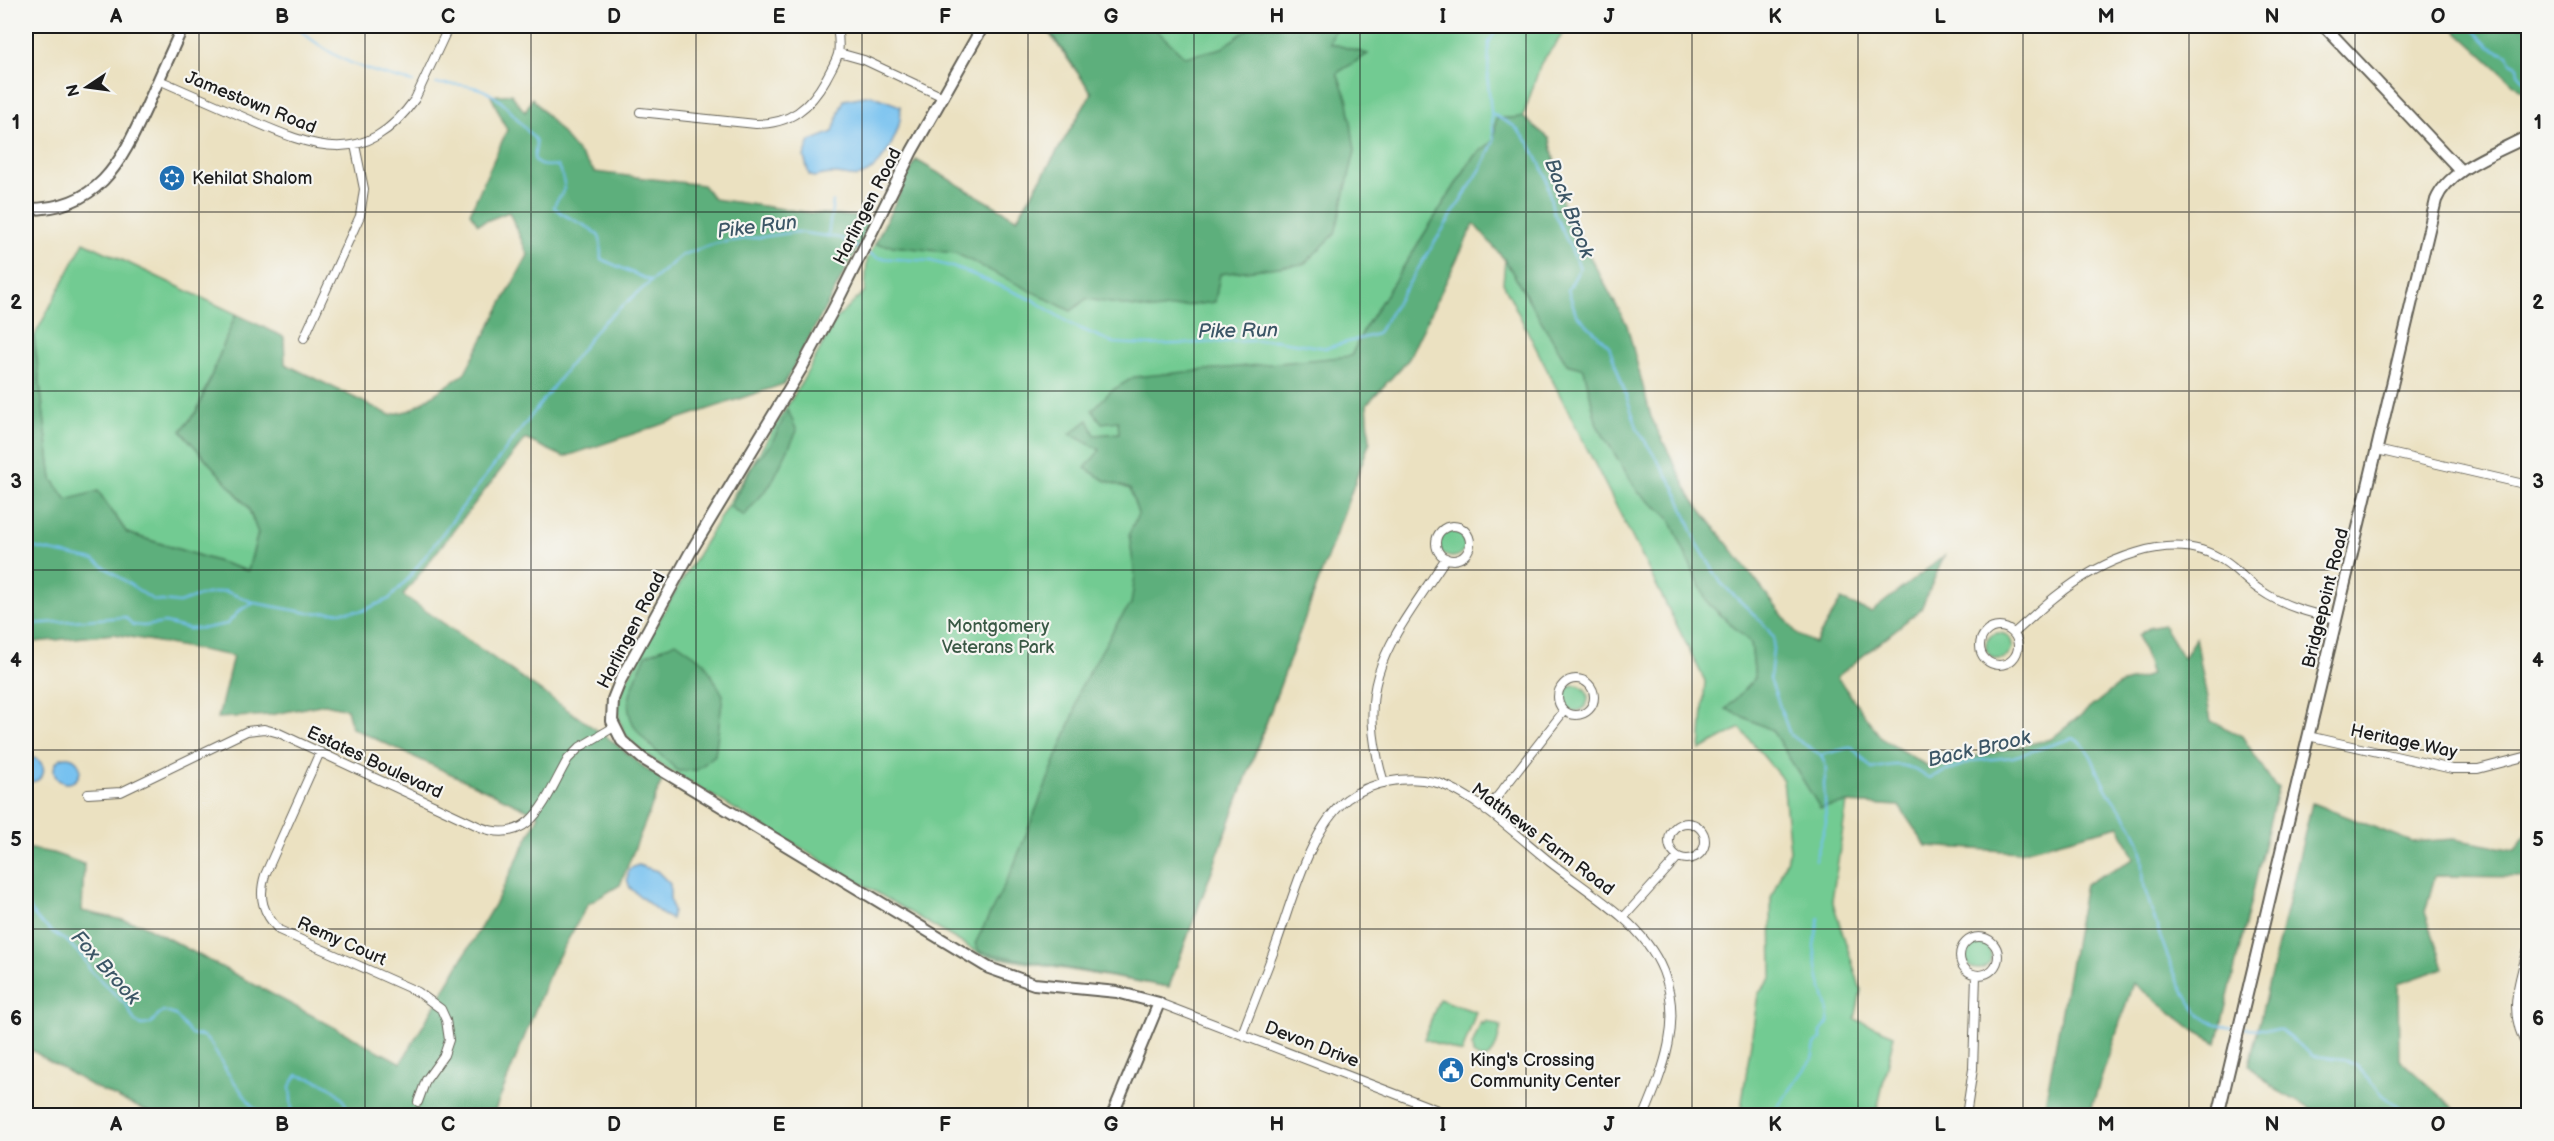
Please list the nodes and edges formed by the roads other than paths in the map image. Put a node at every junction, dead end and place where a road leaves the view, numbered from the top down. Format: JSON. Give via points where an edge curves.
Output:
{"nodes":[{"id":1,"x":183,"y":26,"type":"edge"},
{"id":2,"x":449,"y":26,"type":"edge"},
{"id":3,"x":837,"y":26,"type":"edge"},
{"id":4,"x":983,"y":26,"type":"edge"},
{"id":5,"x":2324,"y":26,"type":"edge"},
{"id":6,"x":839,"y":53,"type":"junction"},
{"id":7,"x":159,"y":80,"type":"junction"},
{"id":8,"x":943,"y":97,"type":"junction"},
{"id":9,"x":640,"y":112,"type":"dead end"},
{"id":10,"x":2529,"y":136,"type":"edge"},
{"id":11,"x":355,"y":145,"type":"junction"},
{"id":12,"x":2461,"y":171,"type":"junction"},
{"id":13,"x":26,"y":209,"type":"edge"},
{"id":14,"x":304,"y":338,"type":"dead end"},
{"id":15,"x":2377,"y":450,"type":"junction"},
{"id":16,"x":2529,"y":485,"type":"edge"},
{"id":17,"x":1446,"y":558,"type":"junction"},
{"id":18,"x":2337,"y":619,"type":"junction"},
{"id":19,"x":2014,"y":633,"type":"junction"},
{"id":20,"x":1564,"y":711,"type":"junction"},
{"id":21,"x":614,"y":728,"type":"junction"},
{"id":22,"x":2308,"y":736,"type":"junction"},
{"id":23,"x":320,"y":752,"type":"junction"},
{"id":24,"x":2529,"y":756,"type":"edge"},
{"id":25,"x":1383,"y":783,"type":"junction"},
{"id":26,"x":88,"y":794,"type":"dead end"},
{"id":27,"x":1485,"y":811,"type":"junction"},
{"id":28,"x":1678,"y":856,"type":"junction"},
{"id":29,"x":1623,"y":918,"type":"junction"},
{"id":30,"x":2529,"y":948,"type":"edge"},
{"id":31,"x":1977,"y":975,"type":"junction"},
{"id":32,"x":1159,"y":1003,"type":"junction"},
{"id":33,"x":1242,"y":1034,"type":"junction"},
{"id":34,"x":2529,"y":1049,"type":"edge"},
{"id":35,"x":418,"y":1102,"type":"dead end"},
{"id":36,"x":1112,"y":1116,"type":"edge"},
{"id":37,"x":1453,"y":1116,"type":"edge"},
{"id":38,"x":1644,"y":1116,"type":"edge"},
{"id":39,"x":1966,"y":1116,"type":"edge"},
{"id":40,"x":2218,"y":1116,"type":"edge"}],
"edges":[{"from":1,"to":7,"type":"street"},
{"from":2,"to":11,"type":"street","name":"Jamestown Road","via":[[408,109],[390,127]]},
{"from":3,"to":6,"type":"street"},
{"from":4,"to":8,"type":"street","name":"Harlingen Road"},
{"from":5,"to":12,"type":"street"},
{"from":6,"to":8,"type":"street","via":[[872,63]]},
{"from":6,"to":9,"type":"street","via":[[810,104],[781,122],[756,124]]},
{"from":7,"to":11,"type":"street","name":"Jamestown Road","via":[[302,142],[328,147]]},
{"from":7,"to":13,"type":"street","via":[[131,142],[103,182],[75,201]]},
{"from":8,"to":21,"type":"street","name":"Harlingen Road","via":[[801,369],[628,664],[613,699]]},
{"from":10,"to":12,"type":"street","name":"Bridgepoint Road"},
{"from":11,"to":14,"type":"street","via":[[364,189],[360,216]]},
{"from":12,"to":15,"type":"street","name":"Bridgepoint Road","via":[[2443,186],[2436,200]]},
{"from":15,"to":16,"type":"street"},
{"from":15,"to":18,"type":"street","name":"Bridgepoint Road"},
{"from":17,"to":17,"type":"street","via":[[1463,557],[1470,547],[1469,536],[1460,527],[1445,528],[1437,535],[1436,546]]},
{"from":17,"to":25,"type":"street","via":[[1379,666],[1371,703],[1373,740]]},
{"from":18,"to":19,"type":"street","via":[[2288,606],[2259,590],[2212,554],[2194,547],[2164,546],[2119,560],[2082,578]]},
{"from":18,"to":22,"type":"street","name":"Bridgepoint Road"},
{"from":19,"to":19,"type":"street","via":[[2003,627],[1991,628],[1980,643],[1983,656],[1998,665],[2011,662],[2018,651]]},
{"from":20,"to":20,"type":"street","via":[[1576,715],[1587,711],[1593,701],[1588,684],[1578,679],[1562,685],[1558,701]]},
{"from":20,"to":27,"type":"street"},
{"from":21,"to":23,"type":"street","name":"Estates Boulevard","via":[[574,752],[537,814],[523,826],[506,832],[480,827]]},
{"from":21,"to":32,"type":"street","via":[[622,741],[654,767],[989,968],[1034,984],[1117,992]]},
{"from":22,"to":24,"type":"street","name":"Heritage Way","via":[[2452,770],[2478,769]]},
{"from":22,"to":40,"type":"street","name":"Bridgepoint Road"},
{"from":23,"to":26,"type":"street","name":"Estates Boulevard","via":[[274,731],[253,730],[121,792]]},
{"from":23,"to":35,"type":"street","name":"Remy Court","via":[[261,885],[262,906],[279,930],[418,992],[441,1008],[449,1040]]},
{"from":25,"to":27,"type":"street","name":"Matthews Farm Road","via":[[1434,782]]},
{"from":25,"to":33,"type":"street","name":"Matthews Farm Road","via":[[1347,800],[1319,833]]},
{"from":27,"to":29,"type":"street","name":"Matthews Farm Road"},
{"from":28,"to":28,"type":"street","via":[[1690,859],[1700,853],[1704,836],[1697,826],[1686,823],[1672,831],[1671,848]]},
{"from":28,"to":29,"type":"street"},
{"from":29,"to":38,"type":"street","name":"Matthews Farm Road","via":[[1652,952],[1663,971],[1671,999],[1673,1024],[1669,1045]]},
{"from":30,"to":34,"type":"street","via":[[2515,1012],[2518,1029]]},
{"from":31,"to":31,"type":"street","via":[[1993,969],[1998,958],[1991,941],[1980,937],[1968,941],[1960,951],[1965,970]]},
{"from":31,"to":39,"type":"street","via":[[1973,1069]]},
{"from":32,"to":33,"type":"street","name":"Devon Drive"},
{"from":32,"to":36,"type":"street"},
{"from":33,"to":37,"type":"street","name":"Devon Drive"}]}
